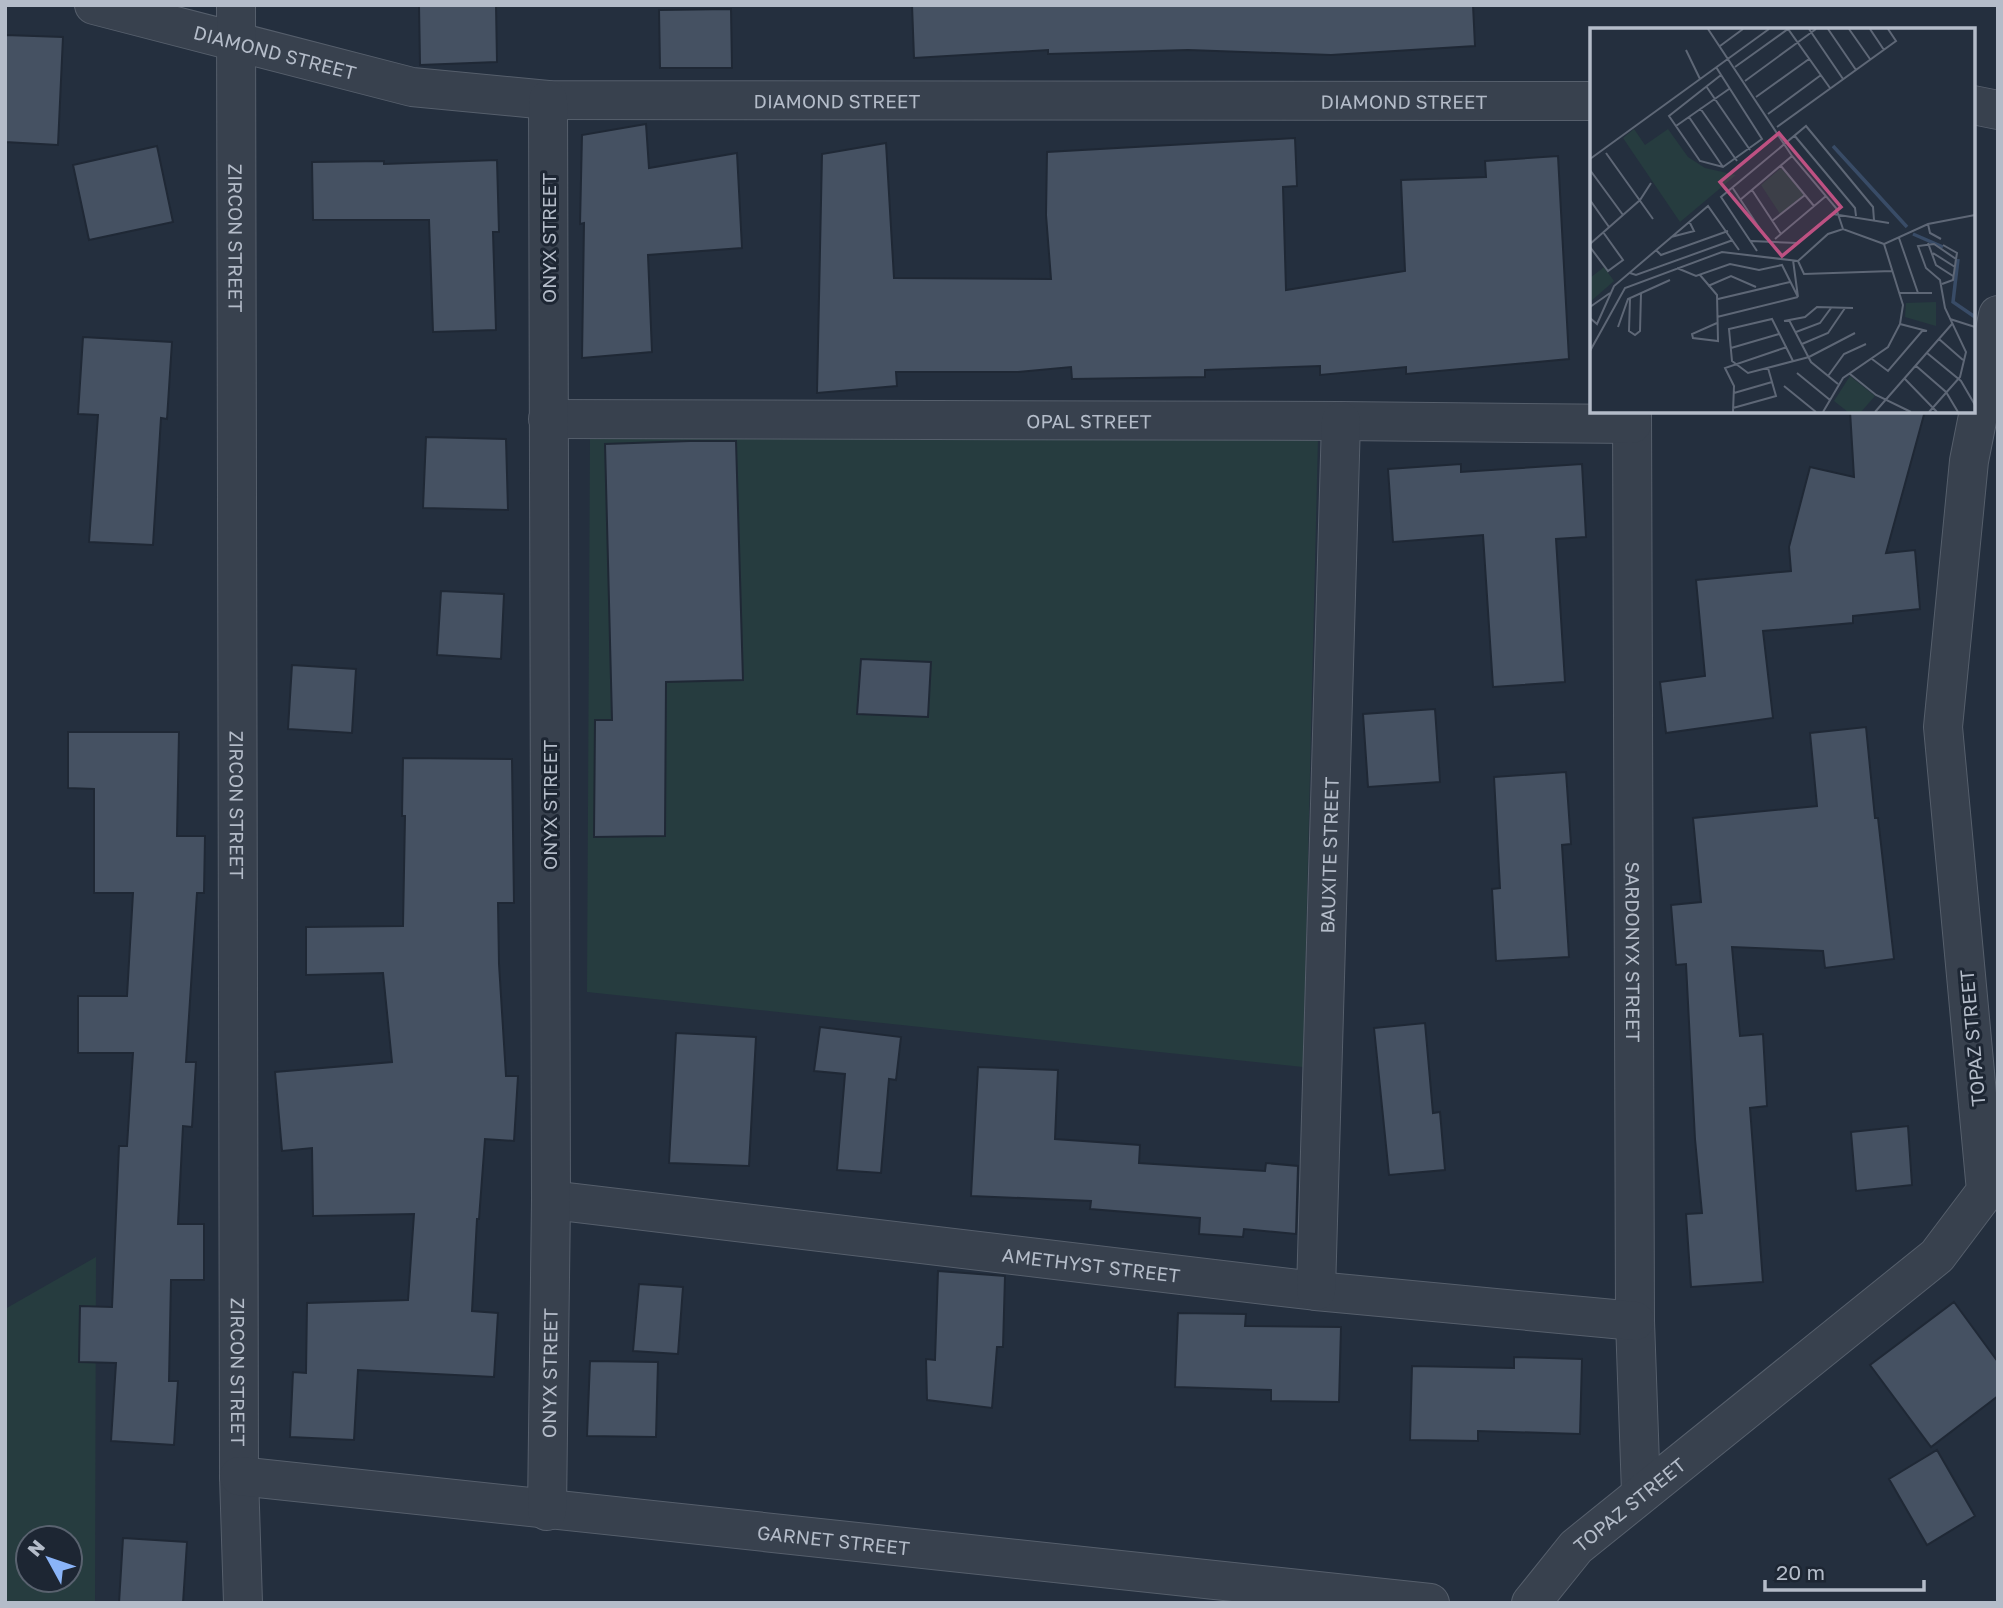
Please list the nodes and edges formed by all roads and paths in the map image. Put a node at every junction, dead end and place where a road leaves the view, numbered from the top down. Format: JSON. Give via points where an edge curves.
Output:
{"nodes":[{"id":1,"x":93,"y":5,"type":"edge"},
{"id":2,"x":236,"y":5,"type":"edge"},
{"id":3,"x":235,"y":43,"type":"junction"},
{"id":4,"x":548,"y":100,"type":"junction"},
{"id":5,"x":1590,"y":101,"type":"edge"},
{"id":6,"x":1975,"y":105,"type":"edge"},
{"id":7,"x":1998,"y":110,"type":"edge"},
{"id":8,"x":1998,"y":315,"type":"edge"},
{"id":9,"x":1632,"y":417,"type":"edge"},
{"id":10,"x":548,"y":419,"type":"junction"},
{"id":11,"x":1341,"y":421,"type":"junction"},
{"id":12,"x":551,"y":1200,"type":"junction"},
{"id":13,"x":1316,"y":1291,"type":"junction"},
{"id":14,"x":1635,"y":1321,"type":"junction"},
{"id":15,"x":239,"y":1476,"type":"junction"},
{"id":16,"x":1641,"y":1493,"type":"junction"},
{"id":17,"x":547,"y":1511,"type":"junction"},
{"id":18,"x":243,"y":1603,"type":"edge"},
{"id":19,"x":1430,"y":1603,"type":"edge"},
{"id":20,"x":1531,"y":1603,"type":"edge"}],
"edges":[{"from":1,"to":3,"type":"street","name":"DIAMOND STREET"},
{"from":2,"to":3,"type":"street","name":"ZIRCON STREET"},
{"from":3,"to":4,"type":"street","name":"DIAMOND STREET","via":[[412,87]]},
{"from":3,"to":15,"type":"street","name":"ZIRCON STREET"},
{"from":4,"to":5,"type":"street","name":"DIAMOND STREET"},
{"from":4,"to":10,"type":"street","name":"ONYX STREET"},
{"from":6,"to":7,"type":"street"},
{"from":8,"to":16,"type":"street","name":"TOPAZ STREET","via":[[1969,461],[1943,727],[1986,1191],[1937,1256]]},
{"from":9,"to":11,"type":"street","name":"OPAL STREET"},
{"from":9,"to":14,"type":"street","name":"SARDONYX STREET"},
{"from":10,"to":11,"type":"street","name":"OPAL STREET"},
{"from":10,"to":12,"type":"street","name":"ONYX STREET"},
{"from":11,"to":13,"type":"street","name":"BAUXITE STREET"},
{"from":12,"to":13,"type":"street","name":"AMETHYST STREET"},
{"from":12,"to":17,"type":"street","name":"ONYX STREET"},
{"from":13,"to":14,"type":"street","name":"AMETHYST STREET"},
{"from":14,"to":16,"type":"street","name":"SARDONYX STREET"},
{"from":15,"to":17,"type":"street","name":"GARNET STREET"},
{"from":15,"to":18,"type":"street","name":"ZIRCON STREET"},
{"from":16,"to":20,"type":"street","name":"TOPAZ STREET","via":[[1576,1547]]},
{"from":17,"to":19,"type":"street","name":"GARNET STREET"}]}
